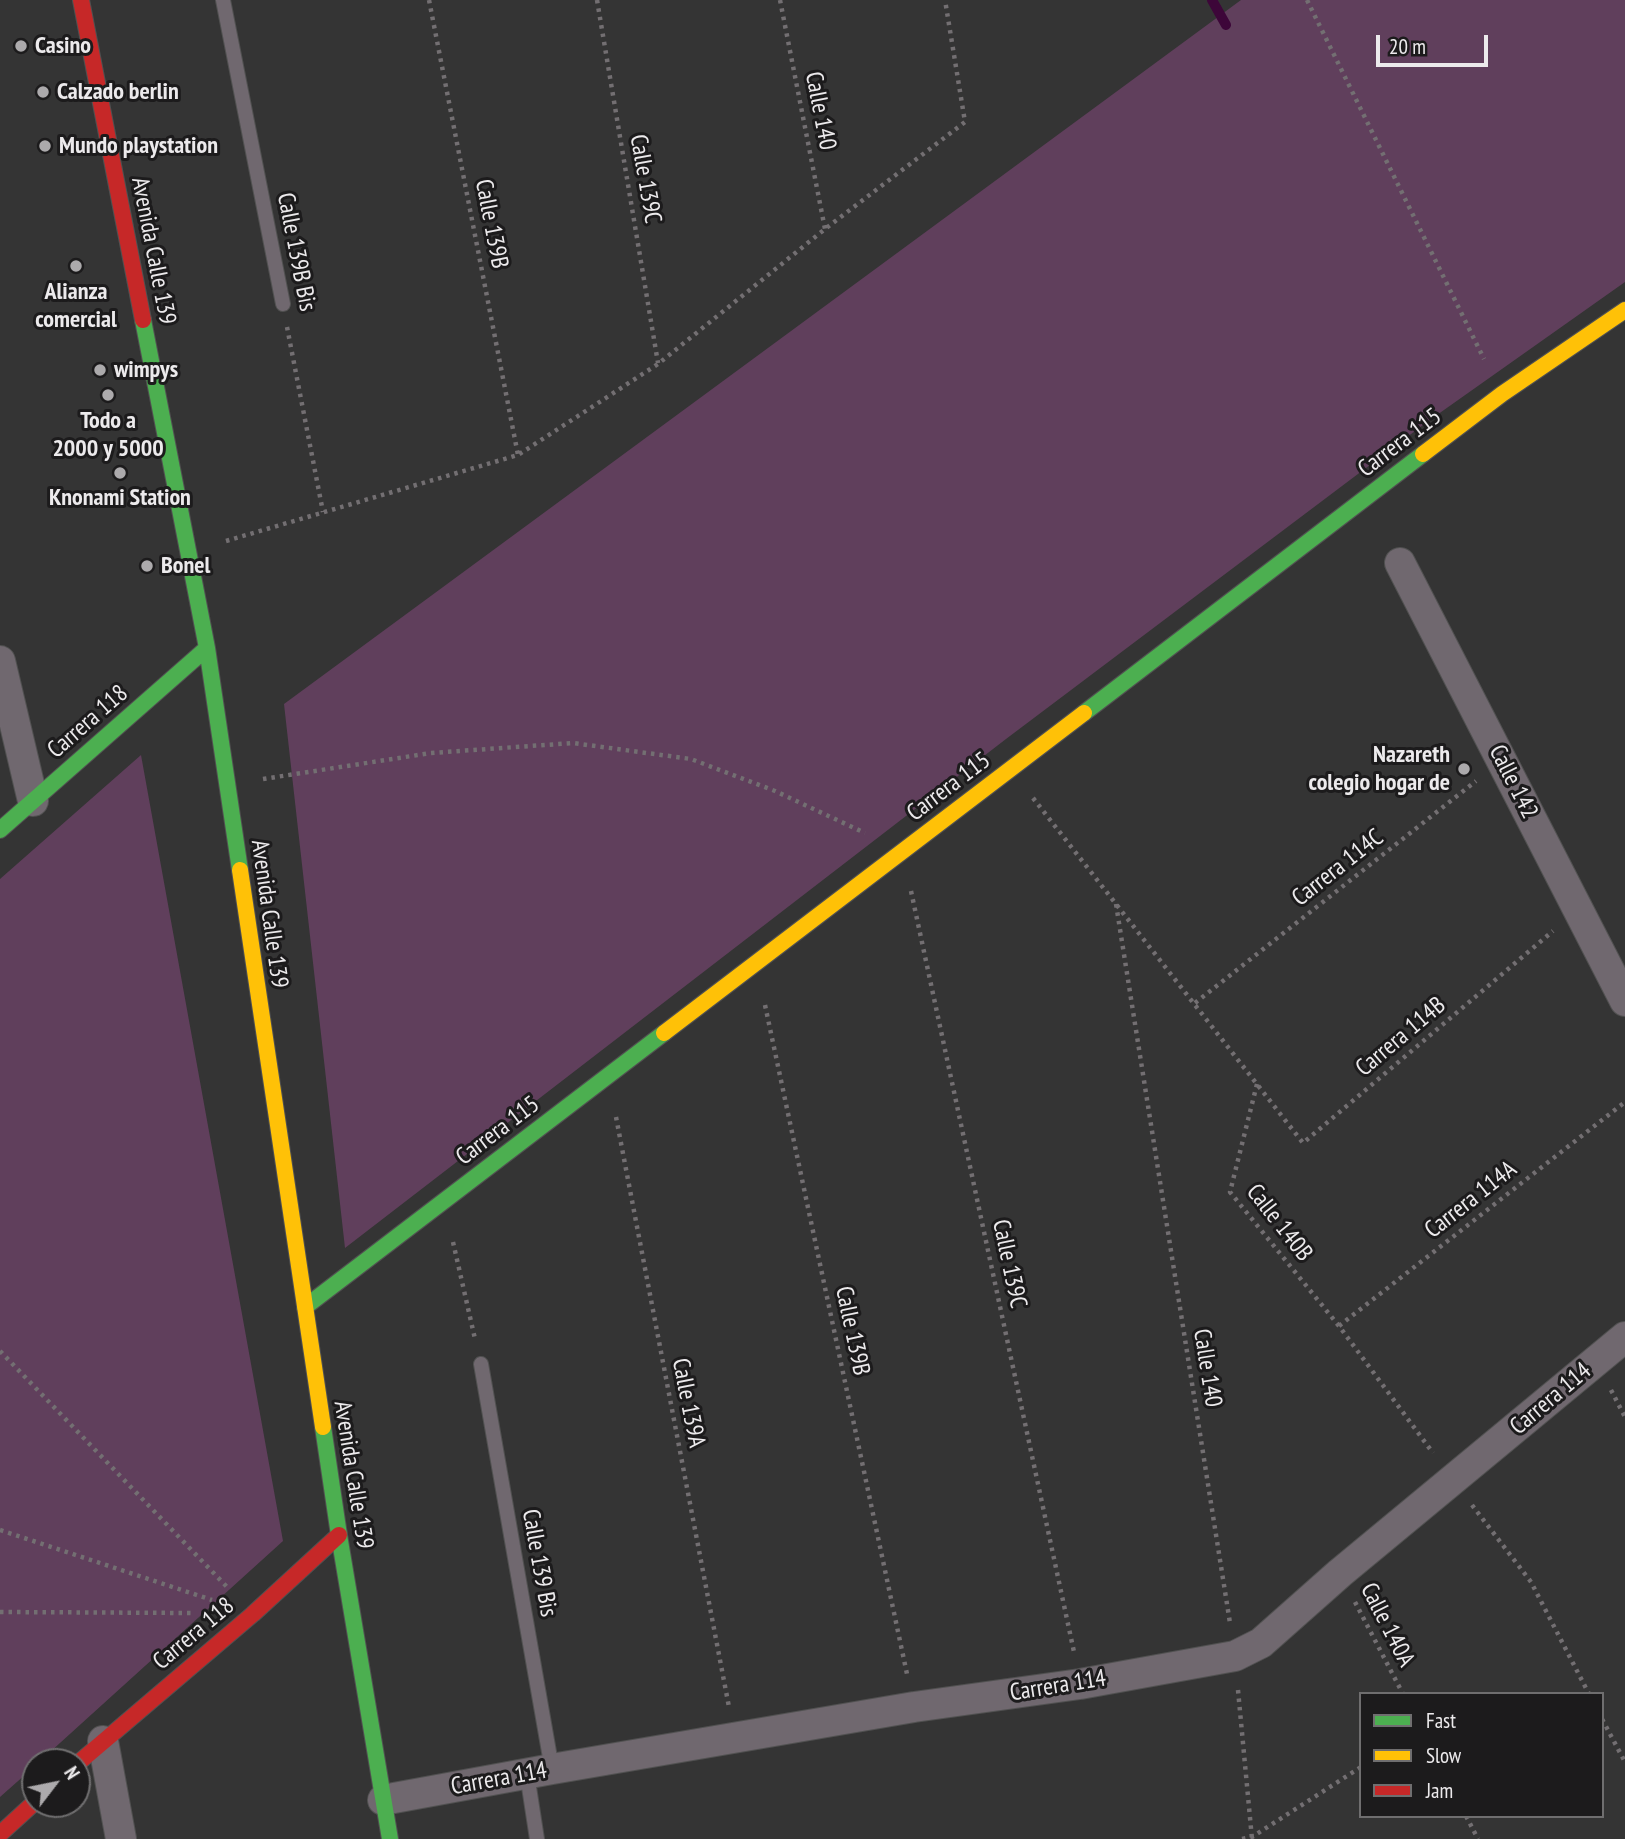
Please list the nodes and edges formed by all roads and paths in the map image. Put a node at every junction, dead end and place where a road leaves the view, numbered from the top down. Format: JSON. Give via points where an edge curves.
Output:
{"nodes":[{"id":1,"x":81,"y":0,"type":"edge"},
{"id":2,"x":223,"y":0,"type":"edge"},
{"id":3,"x":429,"y":0,"type":"edge"},
{"id":4,"x":597,"y":0,"type":"edge"},
{"id":5,"x":780,"y":0,"type":"edge"},
{"id":6,"x":945,"y":0,"type":"edge"},
{"id":7,"x":1307,"y":0,"type":"edge"},
{"id":8,"x":825,"y":229,"type":"junction"},
{"id":9,"x":283,"y":304,"type":"joint"},
{"id":10,"x":1625,"y":310,"type":"edge"},
{"id":11,"x":658,"y":364,"type":"junction"},
{"id":12,"x":1502,"y":394,"type":"junction"},
{"id":13,"x":518,"y":455,"type":"junction"},
{"id":14,"x":323,"y":512,"type":"junction"},
{"id":15,"x":221,"y":543,"type":"dead end"},
{"id":16,"x":1400,"y":563,"type":"dead end"},
{"id":17,"x":207,"y":648,"type":"junction"},
{"id":18,"x":0,"y":661,"type":"edge"},
{"id":19,"x":1502,"y":761,"type":"junction"},
{"id":20,"x":1010,"y":769,"type":"junction"},
{"id":21,"x":256,"y":781,"type":"dead end"},
{"id":22,"x":33,"y":801,"type":"junction"},
{"id":23,"x":0,"y":830,"type":"edge"},
{"id":24,"x":903,"y":850,"type":"junction"},
{"id":25,"x":1116,"y":904,"type":"junction"},
{"id":26,"x":1578,"y":911,"type":"junction"},
{"id":27,"x":756,"y":963,"type":"junction"},
{"id":28,"x":1625,"y":1001,"type":"edge"},
{"id":29,"x":1195,"y":1003,"type":"junction"},
{"id":30,"x":608,"y":1075,"type":"junction"},
{"id":31,"x":1257,"y":1084,"type":"junction"},
{"id":32,"x":1625,"y":1102,"type":"edge"},
{"id":33,"x":444,"y":1201,"type":"junction"},
{"id":34,"x":305,"y":1307,"type":"junction"},
{"id":35,"x":1339,"y":1326,"type":"junction"},
{"id":36,"x":1625,"y":1337,"type":"edge"},
{"id":37,"x":0,"y":1351,"type":"edge"},
{"id":38,"x":481,"y":1364,"type":"joint"},
{"id":39,"x":1453,"y":1481,"type":"junction"},
{"id":40,"x":0,"y":1530,"type":"edge"},
{"id":41,"x":339,"y":1535,"type":"junction"},
{"id":42,"x":1340,"y":1573,"type":"junction"},
{"id":43,"x":0,"y":1612,"type":"edge"},
{"id":44,"x":200,"y":1613,"type":"dead end"},
{"id":45,"x":253,"y":1614,"type":"junction"},
{"id":46,"x":1235,"y":1656,"type":"junction"},
{"id":47,"x":1080,"y":1684,"type":"junction"},
{"id":48,"x":1401,"y":1692,"type":"edge"},
{"id":49,"x":1588,"y":1692,"type":"edge"},
{"id":50,"x":914,"y":1707,"type":"junction"},
{"id":51,"x":1604,"y":1723,"type":"edge"},
{"id":52,"x":735,"y":1738,"type":"junction"},
{"id":53,"x":103,"y":1741,"type":"junction"},
{"id":54,"x":91,"y":1752,"type":"edge"},
{"id":55,"x":1625,"y":1762,"type":"edge"},
{"id":56,"x":1359,"y":1768,"type":"edge"},
{"id":57,"x":540,"y":1772,"type":"junction"},
{"id":58,"x":383,"y":1800,"type":"junction"},
{"id":59,"x":21,"y":1815,"type":"edge"},
{"id":60,"x":1467,"y":1818,"type":"edge"},
{"id":61,"x":0,"y":1834,"type":"edge"},
{"id":62,"x":1252,"y":1838,"type":"edge"},
{"id":63,"x":121,"y":1839,"type":"edge"},
{"id":64,"x":390,"y":1839,"type":"edge"},
{"id":65,"x":537,"y":1839,"type":"edge"},
{"id":66,"x":1242,"y":1839,"type":"edge"},
{"id":67,"x":1478,"y":1839,"type":"edge"}],
"edges":[{"from":1,"to":17,"type":"street","name":"Avenida Calle 139"},
{"from":2,"to":9,"type":"lane","name":"Calle 139B Bis"},
{"from":3,"to":13,"type":"path","name":"Calle 139B"},
{"from":4,"to":11,"type":"path","name":"Calle 139C"},
{"from":5,"to":8,"type":"path","name":"Calle 140"},
{"from":6,"to":8,"type":"path","via":[[965,122]]},
{"from":7,"to":12,"type":"path"},
{"from":8,"to":11,"type":"path"},
{"from":9,"to":14,"type":"path","name":"Calle 139B Bis"},
{"from":10,"to":12,"type":"street","name":"Carrera 115"},
{"from":11,"to":13,"type":"path"},
{"from":12,"to":20,"type":"street","name":"Carrera 115"},
{"from":13,"to":14,"type":"path"},
{"from":14,"to":15,"type":"path"},
{"from":16,"to":19,"type":"street","name":"Calle 142"},
{"from":17,"to":22,"type":"street","name":"Carrera 118"},
{"from":17,"to":34,"type":"street","name":"Avenida Calle 139"},
{"from":18,"to":22,"type":"street"},
{"from":19,"to":26,"type":"street","name":"Calle 142"},
{"from":19,"to":29,"type":"path","name":"Carrera 114C"},
{"from":20,"to":24,"type":"street","name":"Carrera 115"},
{"from":20,"to":25,"type":"path"},
{"from":21,"to":24,"type":"path","via":[[431,753],[573,743],[691,759],[775,791]]},
{"from":22,"to":23,"type":"street","name":"Carrera 118"},
{"from":24,"to":27,"type":"street","name":"Carrera 115"},
{"from":24,"to":47,"type":"path","name":"Calle 139C"},
{"from":25,"to":29,"type":"path"},
{"from":25,"to":46,"type":"path","name":"Calle 140"},
{"from":26,"to":28,"type":"street","name":"Calle 142"},
{"from":26,"to":31,"type":"path","name":"Carrera 114B","via":[[1303,1143]]},
{"from":27,"to":30,"type":"street","name":"Carrera 115"},
{"from":27,"to":50,"type":"path","name":"Calle 139B"},
{"from":29,"to":31,"type":"path"},
{"from":30,"to":33,"type":"street","name":"Carrera 115"},
{"from":30,"to":52,"type":"path","name":"Calle 139A"},
{"from":31,"to":35,"type":"path","name":"Calle 140B","via":[[1230,1192]]},
{"from":32,"to":35,"type":"path","name":"Carrera 114A"},
{"from":33,"to":34,"type":"street","name":"Carrera 115"},
{"from":33,"to":38,"type":"path"},
{"from":34,"to":41,"type":"street","name":"Avenida Calle 139"},
{"from":35,"to":39,"type":"path","name":"Calle 140B"},
{"from":36,"to":39,"type":"street","name":"Carrera 114"},
{"from":37,"to":45,"type":"path"},
{"from":38,"to":57,"type":"lane","name":"Calle 139 Bis"},
{"from":39,"to":42,"type":"street","name":"Carrera 114"},
{"from":39,"to":49,"type":"path","name":"Calle 140B","via":[[1531,1582]]},
{"from":40,"to":45,"type":"path"},
{"from":41,"to":45,"type":"street","name":"Carrera 118"},
{"from":41,"to":58,"type":"street","name":"Avenida Calle 139"},
{"from":42,"to":46,"type":"street","name":"Carrera 114","via":[[1261,1643]]},
{"from":42,"to":48,"type":"path","name":"Calle 140A"},
{"from":43,"to":44,"type":"path"},
{"from":45,"to":53,"type":"street","name":"Carrera 118"},
{"from":46,"to":47,"type":"street","name":"Carrera 114"},
{"from":46,"to":62,"type":"path","name":"Calle 140"},
{"from":47,"to":50,"type":"street","name":"Carrera 114"},
{"from":50,"to":52,"type":"street","name":"Carrera 114"},
{"from":51,"to":55,"type":"path"},
{"from":52,"to":57,"type":"street","name":"Carrera 114"},
{"from":53,"to":54,"type":"street","name":"Carrera 118"},
{"from":53,"to":63,"type":"street"},
{"from":56,"to":62,"type":"path"},
{"from":57,"to":58,"type":"street","name":"Carrera 114"},
{"from":57,"to":65,"type":"lane","name":"Calle 139 Bis"},
{"from":58,"to":64,"type":"street","name":"Avenida Calle 139"},
{"from":59,"to":61,"type":"street"},
{"from":60,"to":67,"type":"path"},
{"from":62,"to":66,"type":"path"}]}
